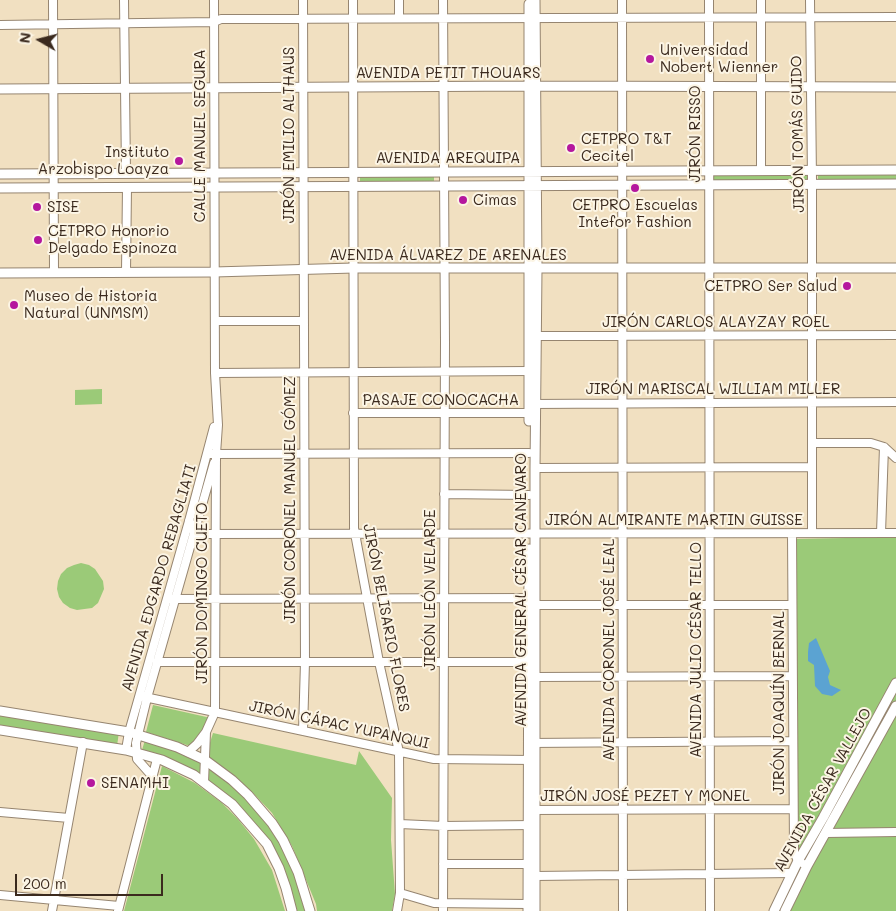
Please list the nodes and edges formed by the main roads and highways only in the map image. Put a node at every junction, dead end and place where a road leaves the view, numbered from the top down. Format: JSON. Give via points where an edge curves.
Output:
{"nodes":[{"id":1,"x":529,"y":0,"type":"edge"},
{"id":2,"x":535,"y":0,"type":"edge"},
{"id":3,"x":532,"y":18,"type":"junction"},
{"id":4,"x":532,"y":86,"type":"junction"},
{"id":5,"x":896,"y":87,"type":"edge"},
{"id":6,"x":0,"y":89,"type":"edge"},
{"id":7,"x":896,"y":170,"type":"edge"},
{"id":8,"x":532,"y":171,"type":"junction"},
{"id":9,"x":0,"y":174,"type":"edge"},
{"id":10,"x":896,"y":184,"type":"edge"},
{"id":11,"x":532,"y":185,"type":"junction"},
{"id":12,"x":0,"y":188,"type":"edge"},
{"id":13,"x":896,"y":268,"type":"edge"},
{"id":14,"x":533,"y":269,"type":"junction"},
{"id":15,"x":0,"y":273,"type":"edge"},
{"id":16,"x":531,"y":407,"type":"junction"},
{"id":17,"x":532,"y":534,"type":"junction"},
{"id":18,"x":531,"y":602,"type":"junction"},
{"id":19,"x":896,"y":683,"type":"edge"},
{"id":20,"x":896,"y":706,"type":"edge"},
{"id":21,"x":0,"y":711,"type":"edge"},
{"id":22,"x":881,"y":711,"type":"junction"},
{"id":23,"x":890,"y":717,"type":"junction"},
{"id":24,"x":874,"y":725,"type":"junction"},
{"id":25,"x":0,"y":730,"type":"edge"},
{"id":26,"x":882,"y":731,"type":"junction"},
{"id":27,"x":531,"y":743,"type":"junction"},
{"id":28,"x":531,"y":825,"type":"junction"},
{"id":29,"x":528,"y":908,"type":"edge"},
{"id":30,"x":292,"y":911,"type":"edge"},
{"id":31,"x":310,"y":911,"type":"edge"},
{"id":32,"x":535,"y":911,"type":"edge"},
{"id":33,"x":774,"y":911,"type":"edge"},
{"id":34,"x":785,"y":911,"type":"edge"}],
"edges":[{"from":1,"to":3,"type":"main road"},
{"from":2,"to":3,"type":"main road"},
{"from":3,"to":4,"type":"main road"},
{"from":4,"to":5,"type":"main road","name":"AVENIDA PETIT THOUARS"},
{"from":4,"to":6,"type":"main road","name":"AVENIDA PETIT THOUARS"},
{"from":4,"to":8,"type":"main road"},
{"from":7,"to":8,"type":"main road","name":"AVENIDA AREQUIPA"},
{"from":8,"to":9,"type":"main road","name":"AVENIDA AREQUIPA"},
{"from":8,"to":11,"type":"main road"},
{"from":10,"to":11,"type":"main road","name":"AVENIDA AREQUIPA"},
{"from":11,"to":12,"type":"main road","name":"AVENIDA AREQUIPA"},
{"from":11,"to":14,"type":"main road"},
{"from":13,"to":14,"type":"main road","name":"AVENIDA ÁLVAREZ DE ARENALES"},
{"from":14,"to":15,"type":"main road","name":"AVENIDA ÁLVAREZ DE ARENALES"},
{"from":14,"to":16,"type":"main road","name":"AVENIDA GENERAL CÉSAR CANEVARO"},
{"from":14,"to":16,"type":"main road","name":"AVENIDA GENERAL CÉSAR CANEVARO","via":[[536,336]]},
{"from":16,"to":17,"type":"main road","name":"AVENIDA GENERAL CÉSAR CANEVARO","via":[[534,468]]},
{"from":16,"to":17,"type":"main road","name":"AVENIDA GENERAL CÉSAR CANEVARO","via":[[529,495]]},
{"from":17,"to":18,"type":"main road","name":"AVENIDA GENERAL CÉSAR CANEVARO"},
{"from":18,"to":27,"type":"main road","name":"AVENIDA GENERAL CÉSAR CANEVARO","via":[[534,677]]},
{"from":18,"to":27,"type":"main road","name":"AVENIDA GENERAL CÉSAR CANEVARO","via":[[528,662]]},
{"from":19,"to":22,"type":"main road","name":"AVENIDA CÉSAR VALLEJO"},
{"from":20,"to":23,"type":"main road","name":"AVENIDA CÉSAR VALLEJO"},
{"from":21,"to":31,"type":"main road","via":[[134,733],[205,760],[245,791],[272,823],[298,872]]},
{"from":22,"to":23,"type":"main road","via":[[884,717]]},
{"from":22,"to":24,"type":"main road","name":"AVENIDA CÉSAR VALLEJO"},
{"from":23,"to":26,"type":"main road","name":"AVENIDA CÉSAR VALLEJO"},
{"from":24,"to":26,"type":"main road","via":[[880,725]]},
{"from":24,"to":33,"type":"main road","name":"AVENIDA CÉSAR VALLEJO","via":[[798,861]]},
{"from":25,"to":30,"type":"main road","via":[[136,752],[181,769],[204,782],[232,804],[267,844],[279,868]]},
{"from":26,"to":34,"type":"main road","name":"AVENIDA CÉSAR VALLEJO"},
{"from":27,"to":28,"type":"main road","name":"AVENIDA GENERAL CÉSAR CANEVARO"},
{"from":28,"to":29,"type":"main road","name":"AVENIDA GENERAL CÉSAR CANEVARO"},
{"from":28,"to":32,"type":"main road","name":"AVENIDA GENERAL CÉSAR CANEVARO"}]}
